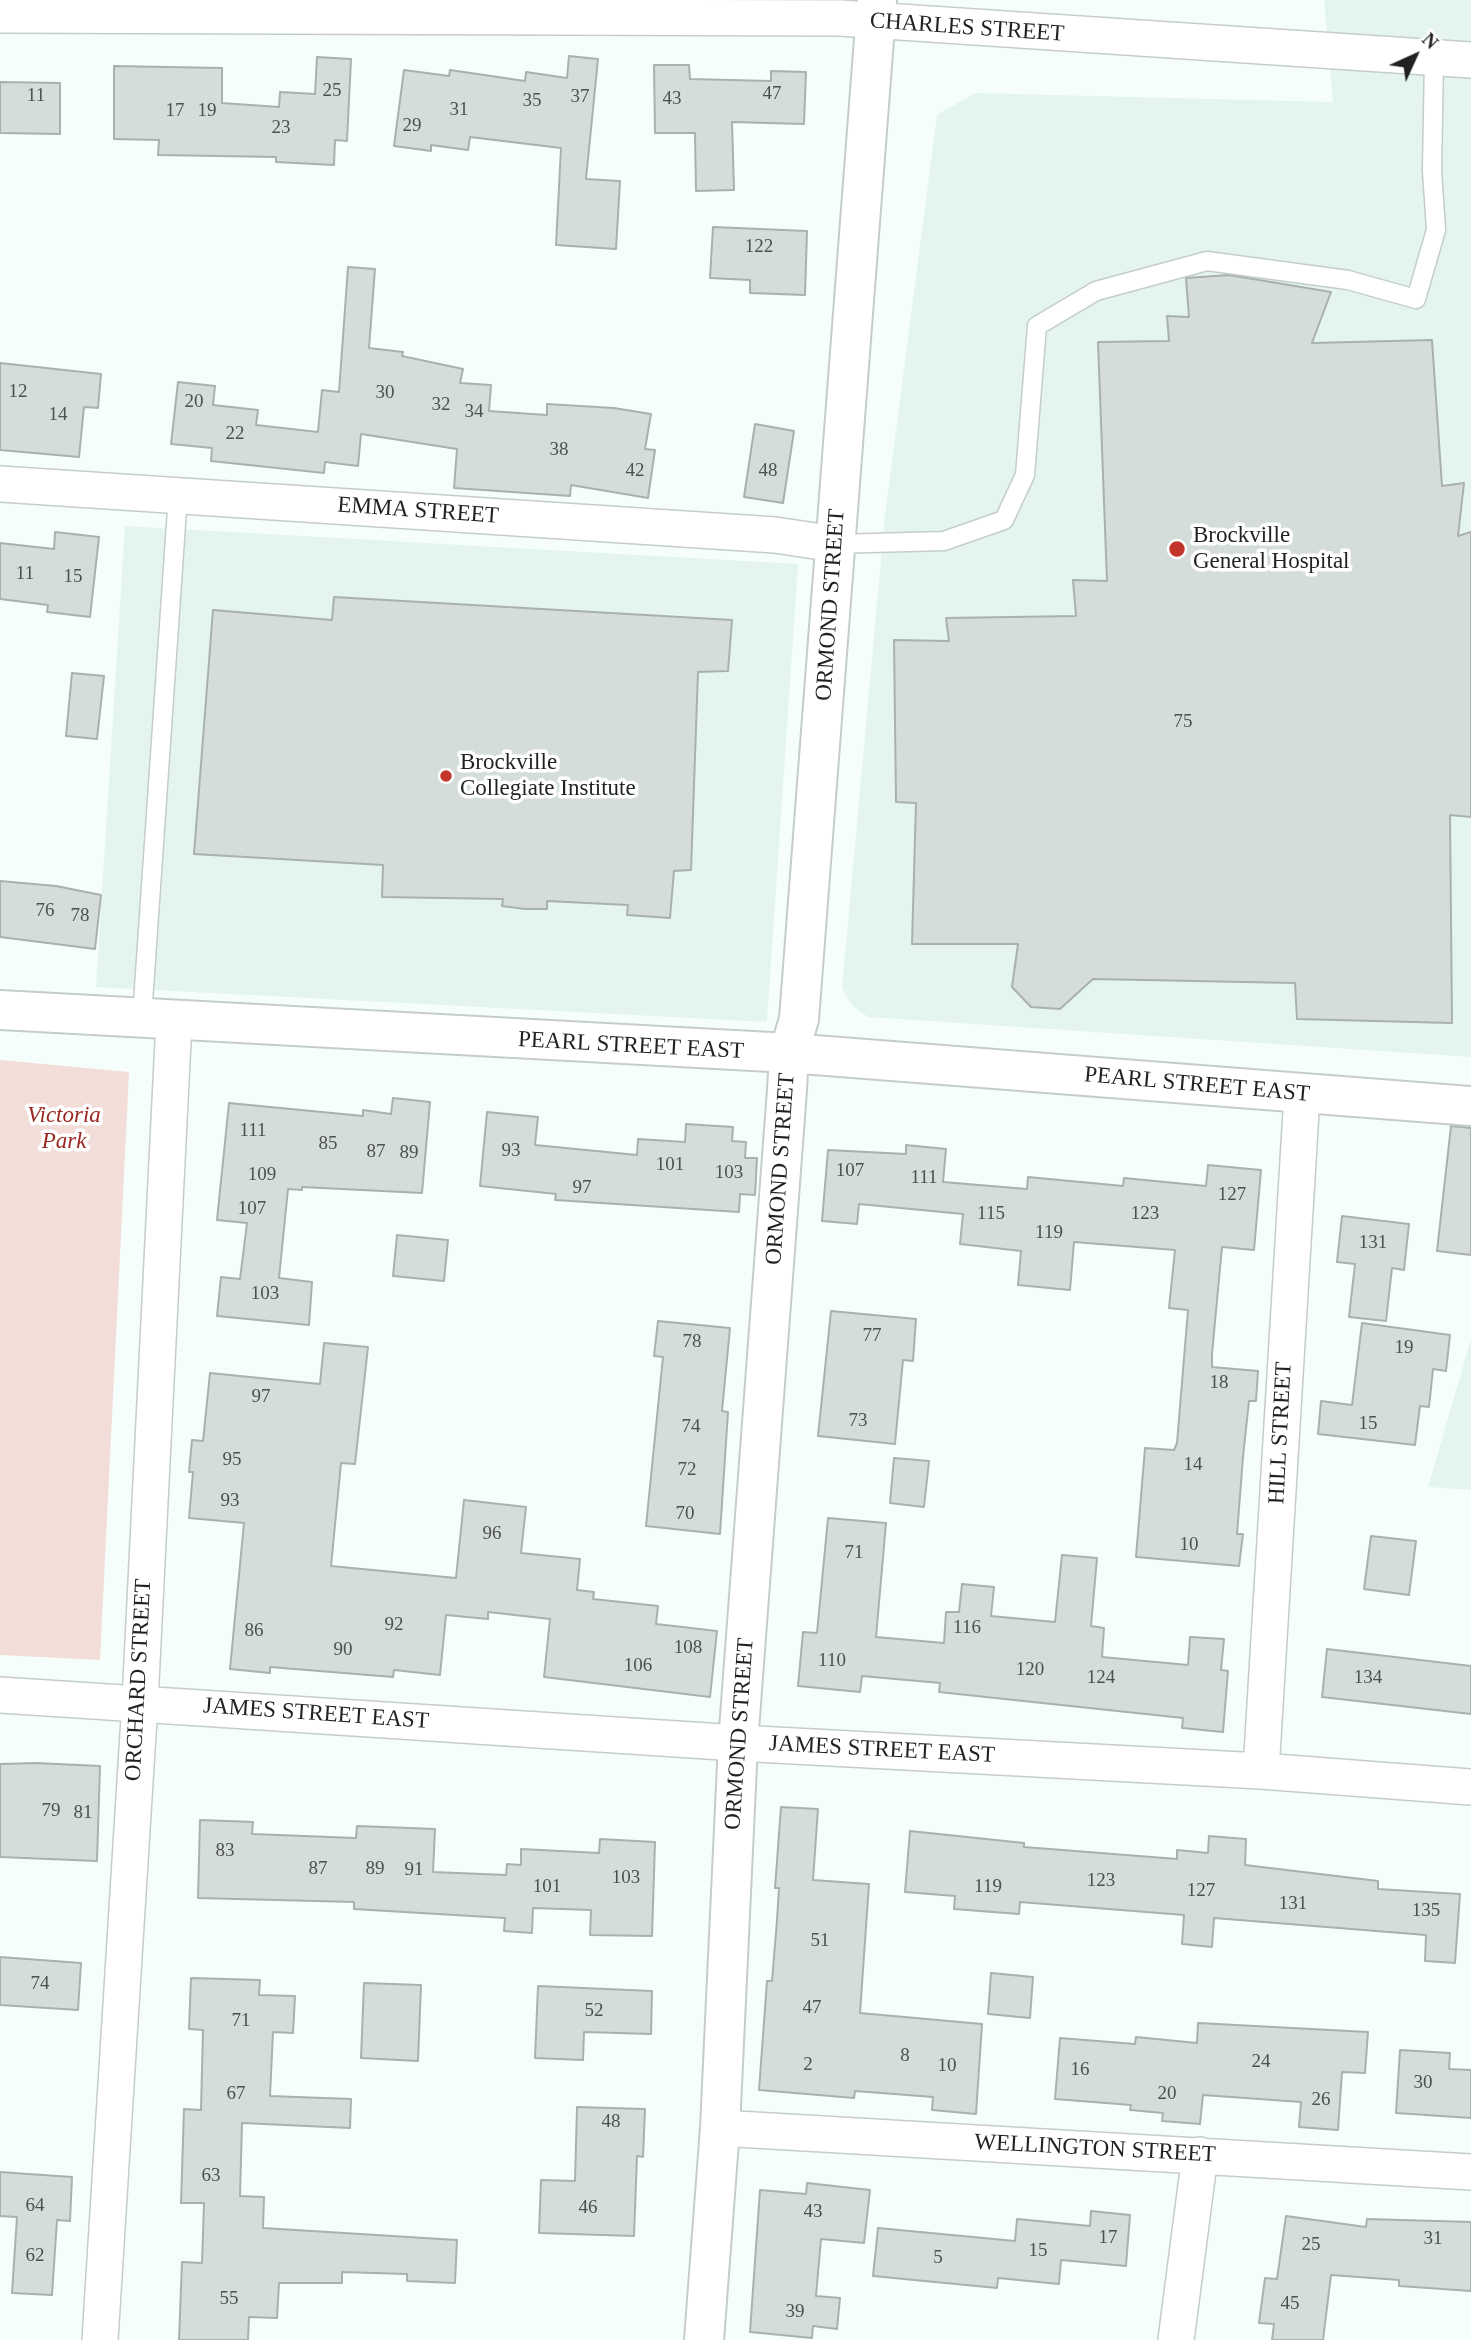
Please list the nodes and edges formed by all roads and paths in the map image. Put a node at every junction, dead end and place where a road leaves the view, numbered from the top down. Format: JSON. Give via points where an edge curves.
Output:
{"nodes":[{"id":1,"x":876,"y":11,"type":"edge"},
{"id":2,"x":0,"y":15,"type":"edge"},
{"id":3,"x":1434,"y":59,"type":"junction"},
{"id":4,"x":1471,"y":60,"type":"edge"},
{"id":5,"x":0,"y":484,"type":"edge"},
{"id":6,"x":178,"y":495,"type":"junction"},
{"id":7,"x":835,"y":544,"type":"junction"},
{"id":8,"x":0,"y":1010,"type":"edge"},
{"id":9,"x":158,"y":1019,"type":"junction"},
{"id":10,"x":789,"y":1053,"type":"junction"},
{"id":11,"x":1302,"y":1095,"type":"junction"},
{"id":12,"x":1471,"y":1105,"type":"edge"},
{"id":13,"x":0,"y":1695,"type":"edge"},
{"id":14,"x":140,"y":1702,"type":"junction"},
{"id":15,"x":738,"y":1743,"type":"junction"},
{"id":16,"x":1261,"y":1771,"type":"junction"},
{"id":17,"x":1471,"y":1787,"type":"edge"},
{"id":18,"x":720,"y":2128,"type":"junction"},
{"id":19,"x":1200,"y":2155,"type":"junction"},
{"id":20,"x":1471,"y":2172,"type":"edge"},
{"id":21,"x":100,"y":2340,"type":"edge"},
{"id":22,"x":704,"y":2340,"type":"edge"},
{"id":23,"x":1176,"y":2340,"type":"edge"}],
"edges":[{"from":1,"to":2,"type":"street","name":"CHARLES STREET","via":[[829,18]]},
{"from":1,"to":3,"type":"street","name":"CHARLES STREET"},
{"from":1,"to":7,"type":"street","name":"ORMOND STREET"},
{"from":3,"to":4,"type":"street","name":"CHARLES STREET"},
{"from":3,"to":7,"type":"lane","via":[[1436,230],[1416,299],[1348,280],[1207,261],[1096,291],[1037,326],[1025,475],[1004,520],[944,541]]},
{"from":5,"to":6,"type":"street","name":"EMMA STREET"},
{"from":6,"to":7,"type":"street","name":"EMMA STREET","via":[[775,535]]},
{"from":6,"to":9,"type":"lane"},
{"from":7,"to":10,"type":"street","name":"ORMOND STREET","via":[[799,1019]]},
{"from":8,"to":9,"type":"street","name":"PEARL STREET EAST"},
{"from":9,"to":10,"type":"street","name":"PEARL STREET EAST"},
{"from":9,"to":14,"type":"street","name":"ORCHARD STREET"},
{"from":10,"to":11,"type":"street","name":"PEARL STREET EAST"},
{"from":10,"to":15,"type":"street","name":"ORMOND STREET"},
{"from":11,"to":12,"type":"street","name":"PEARL STREET EAST"},
{"from":11,"to":16,"type":"street","name":"HILL STREET"},
{"from":13,"to":14,"type":"street","name":"JAMES STREET EAST"},
{"from":14,"to":15,"type":"street","name":"JAMES STREET EAST"},
{"from":14,"to":21,"type":"street","name":"ORCHARD STREET"},
{"from":15,"to":16,"type":"street","name":"JAMES STREET EAST"},
{"from":15,"to":18,"type":"street","name":"ORMOND STREET"},
{"from":16,"to":17,"type":"street","name":"JAMES STREET EAST"},
{"from":18,"to":19,"type":"street","name":"WELLINGTON STREET"},
{"from":18,"to":22,"type":"street","name":"ORMOND STREET"},
{"from":19,"to":20,"type":"street","name":"WELLINGTON STREET"},
{"from":19,"to":23,"type":"street"}]}
